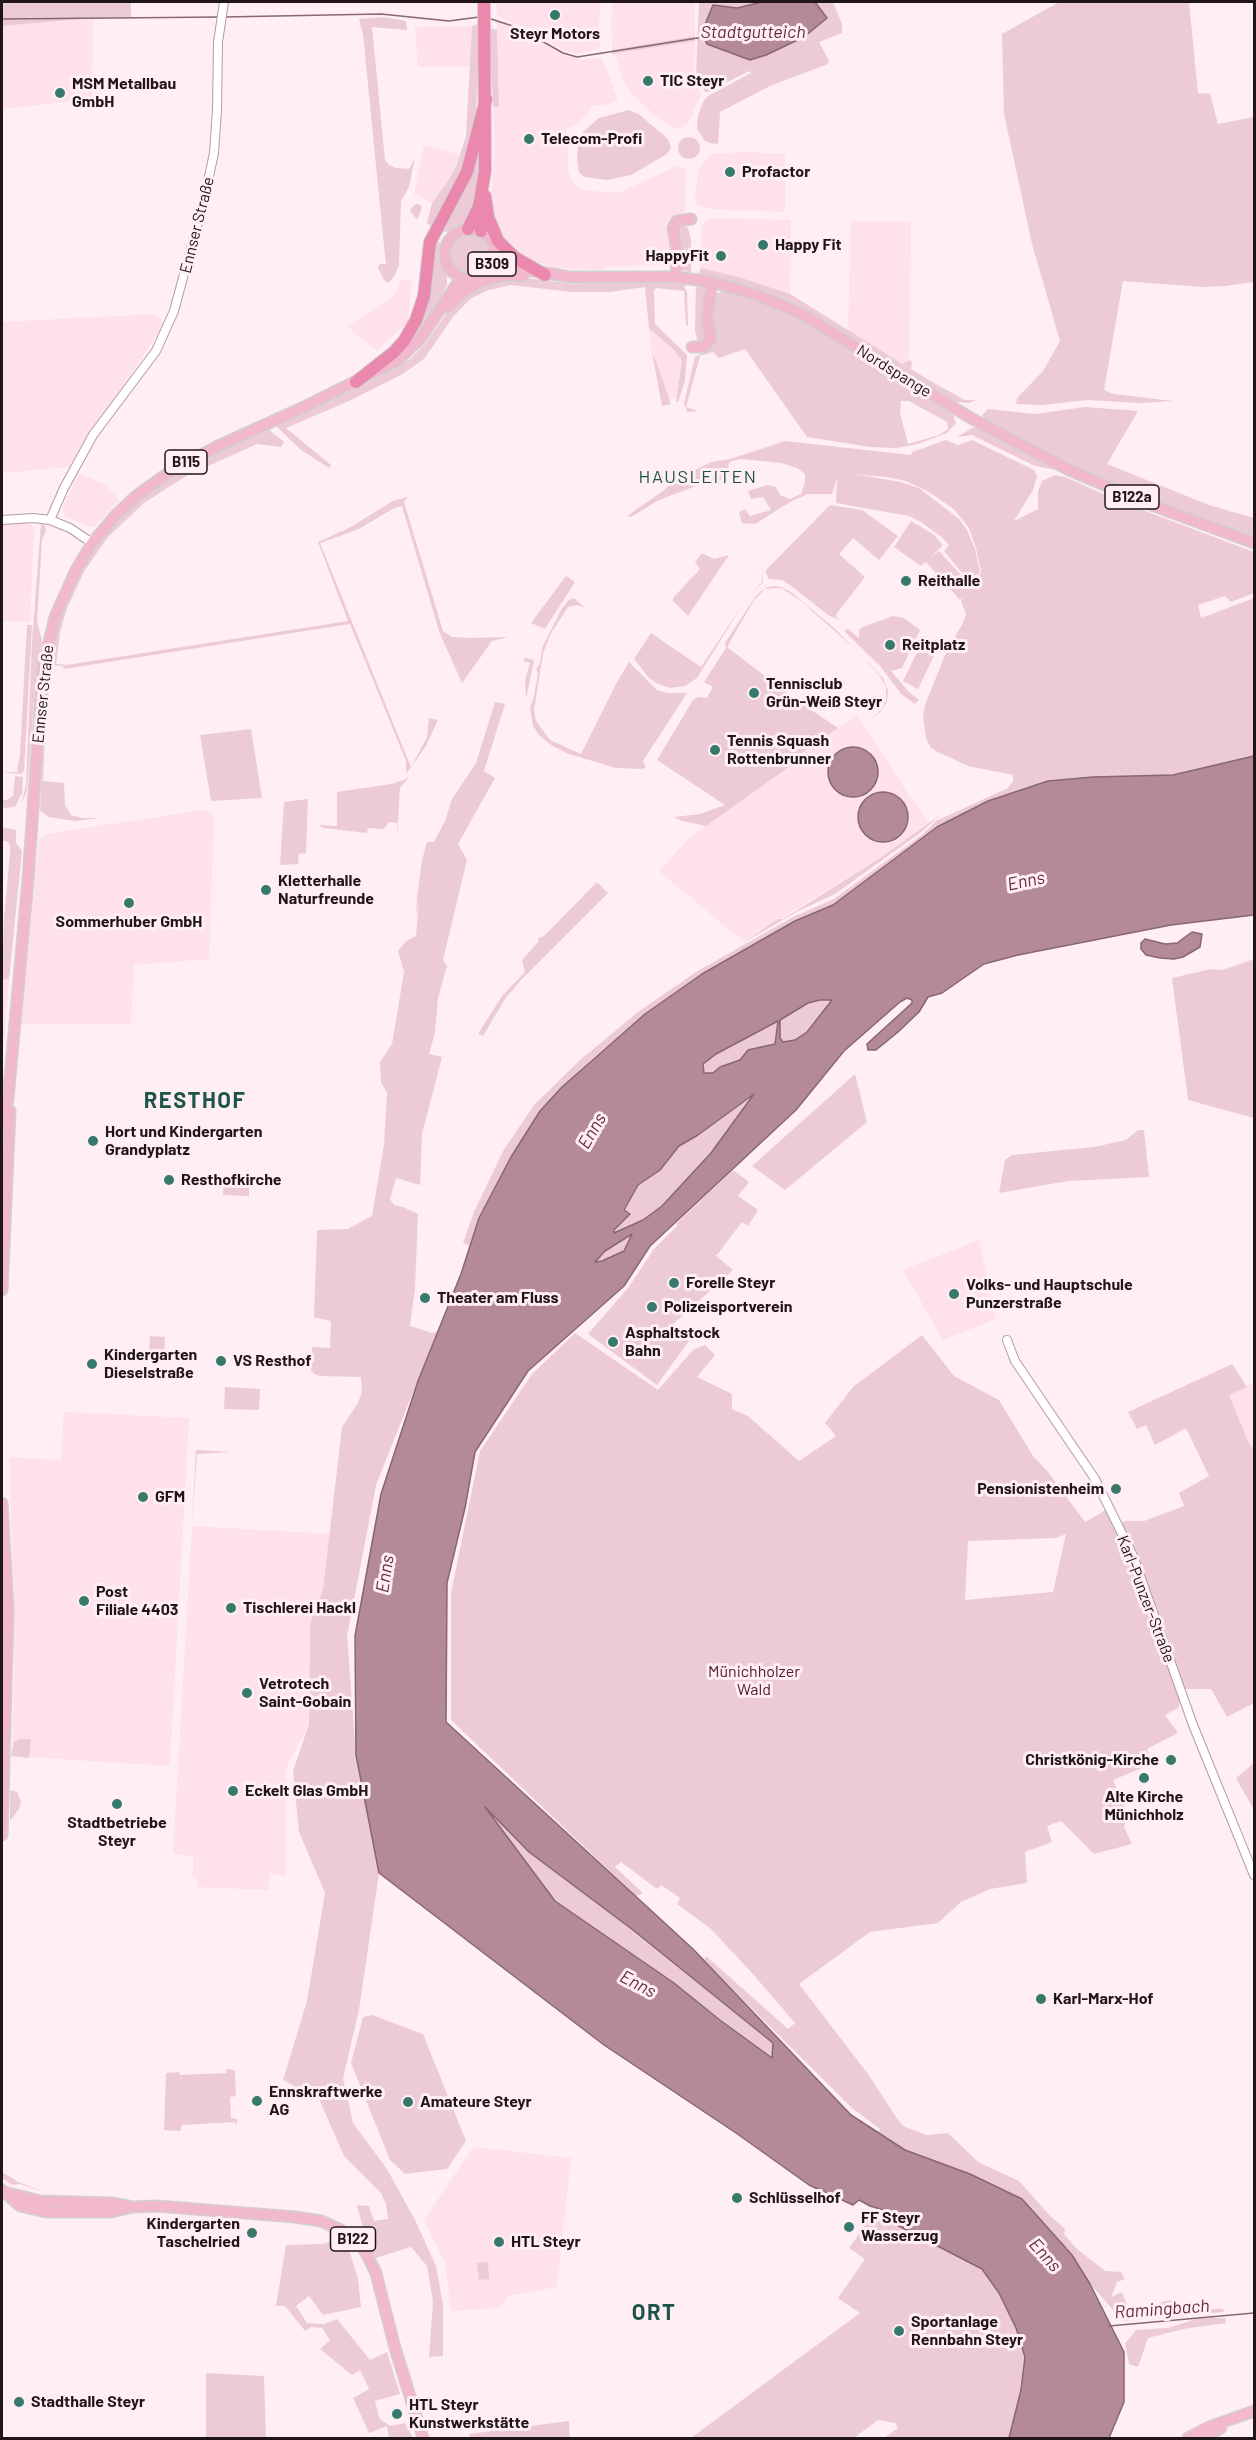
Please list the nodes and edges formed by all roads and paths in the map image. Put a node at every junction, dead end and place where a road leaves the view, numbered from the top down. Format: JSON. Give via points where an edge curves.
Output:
{"nodes":[{"id":1,"x":224,"y":2,"type":"edge"},
{"id":2,"x":484,"y":2,"type":"edge"},
{"id":3,"x":486,"y":99,"type":"junction"},
{"id":4,"x":485,"y":171,"type":"junction"},
{"id":5,"x":691,"y":219,"type":"dead end"},
{"id":6,"x":475,"y":230,"type":"junction"},
{"id":7,"x":495,"y":254,"type":"junction"},
{"id":8,"x":490,"y":268,"type":"junction"},
{"id":9,"x":517,"y":268,"type":"junction"},
{"id":10,"x":452,"y":270,"type":"junction"},
{"id":11,"x":550,"y":275,"type":"junction"},
{"id":12,"x":676,"y":277,"type":"junction"},
{"id":13,"x":465,"y":278,"type":"junction"},
{"id":14,"x":712,"y":282,"type":"junction"},
{"id":15,"x":439,"y":309,"type":"junction"},
{"id":16,"x":428,"y":330,"type":"junction"},
{"id":17,"x":692,"y":347,"type":"dead end"},
{"id":18,"x":356,"y":382,"type":"junction"},
{"id":19,"x":2,"y":520,"type":"edge"},
{"id":20,"x":50,"y":520,"type":"junction"},
{"id":21,"x":92,"y":543,"type":"junction"},
{"id":22,"x":1254,"y":543,"type":"edge"},
{"id":23,"x":8,"y":1100,"type":"junction"},
{"id":24,"x":2,"y":1124,"type":"edge"},
{"id":25,"x":2,"y":1290,"type":"edge"},
{"id":26,"x":1007,"y":1340,"type":"dead end"},
{"id":27,"x":2,"y":1503,"type":"edge"},
{"id":28,"x":2,"y":1835,"type":"edge"},
{"id":29,"x":1254,"y":1875,"type":"edge"},
{"id":30,"x":3,"y":2191,"type":"edge"},
{"id":31,"x":1254,"y":2411,"type":"edge"},
{"id":32,"x":1234,"y":2420,"type":"junction"},
{"id":33,"x":423,"y":2439,"type":"edge"},
{"id":34,"x":1188,"y":2439,"type":"edge"},
{"id":35,"x":1203,"y":2439,"type":"edge"}],
"edges":[{"from":1,"to":20,"type":"street","name":"Ennser Straße","via":[[217,58],[214,153],[174,311],[156,351],[90,440]]},
{"from":2,"to":3,"type":"highway","number":"B309"},
{"from":3,"to":4,"type":"highway","number":"B309"},
{"from":3,"to":18,"type":"highway","via":[[467,172],[432,236],[424,296],[412,329],[394,352]]},
{"from":4,"to":6,"type":"highway","number":"B309"},
{"from":4,"to":11,"type":"highway","via":[[486,208],[494,233],[514,258]]},
{"from":5,"to":12,"type":"main road","via":[[677,221],[673,228]]},
{"from":6,"to":7,"type":"main road","number":"B309","via":[[491,241]]},
{"from":6,"to":10,"type":"main road","number":"B309","via":[[458,232],[447,243],[446,260]]},
{"from":7,"to":8,"type":"main road","number":"B309"},
{"from":7,"to":9,"type":"main road","name":"Nordspange","number":"B122a"},
{"from":8,"to":9,"type":"main road","name":"Nordspange","number":"B122a"},
{"from":8,"to":13,"type":"main road","number":"B309","via":[[479,277]]},
{"from":9,"to":11,"type":"main road","name":"Nordspange","number":"B122a"},
{"from":10,"to":13,"type":"main road","number":"B309"},
{"from":10,"to":15,"type":"main road","name":"Ennser Straße","number":"B115"},
{"from":11,"to":12,"type":"main road","name":"Nordspange","number":"B122a"},
{"from":11,"to":16,"type":"main road","via":[[509,275],[481,282],[456,298]]},
{"from":12,"to":14,"type":"main road","name":"Nordspange","number":"B122a"},
{"from":13,"to":15,"type":"main road","name":"Ennser Straße","number":"B115"},
{"from":14,"to":17,"type":"main road","via":[[707,319],[711,339],[704,347]]},
{"from":14,"to":22,"type":"main road","name":"Nordspange","number":"B122a","via":[[796,311],[969,417],[1070,470]]},
{"from":15,"to":16,"type":"main road","name":"Ennser Straße","number":"B115"},
{"from":16,"to":18,"type":"main road","name":"Ennser Straße","number":"B115","via":[[398,360]]},
{"from":18,"to":21,"type":"main road","name":"Ennser Straße","number":"B115","via":[[168,473],[136,496]]},
{"from":19,"to":20,"type":"street"},
{"from":20,"to":21,"type":"street"},
{"from":21,"to":23,"type":"main road","name":"Ennser Straße","number":"B115","via":[[61,600],[45,652]]},
{"from":23,"to":24,"type":"main road","name":"Ennser Straße","number":"B115"},
{"from":23,"to":25,"type":"main road","name":"Ennser Straße","number":"B115"},
{"from":26,"to":29,"type":"street","name":"Karl-Punzer-Straße","via":[[1015,1361],[1095,1479],[1133,1556],[1192,1725]]},
{"from":27,"to":28,"type":"main road","via":[[8,1604]]},
{"from":30,"to":33,"type":"main road","number":"B122","via":[[20,2206],[46,2212],[112,2212],[157,2206],[295,2217],[331,2225],[352,2237],[376,2273]]},
{"from":31,"to":32,"type":"main road"},
{"from":32,"to":34,"type":"main road","via":[[1209,2427]]},
{"from":32,"to":35,"type":"main road"}]}
